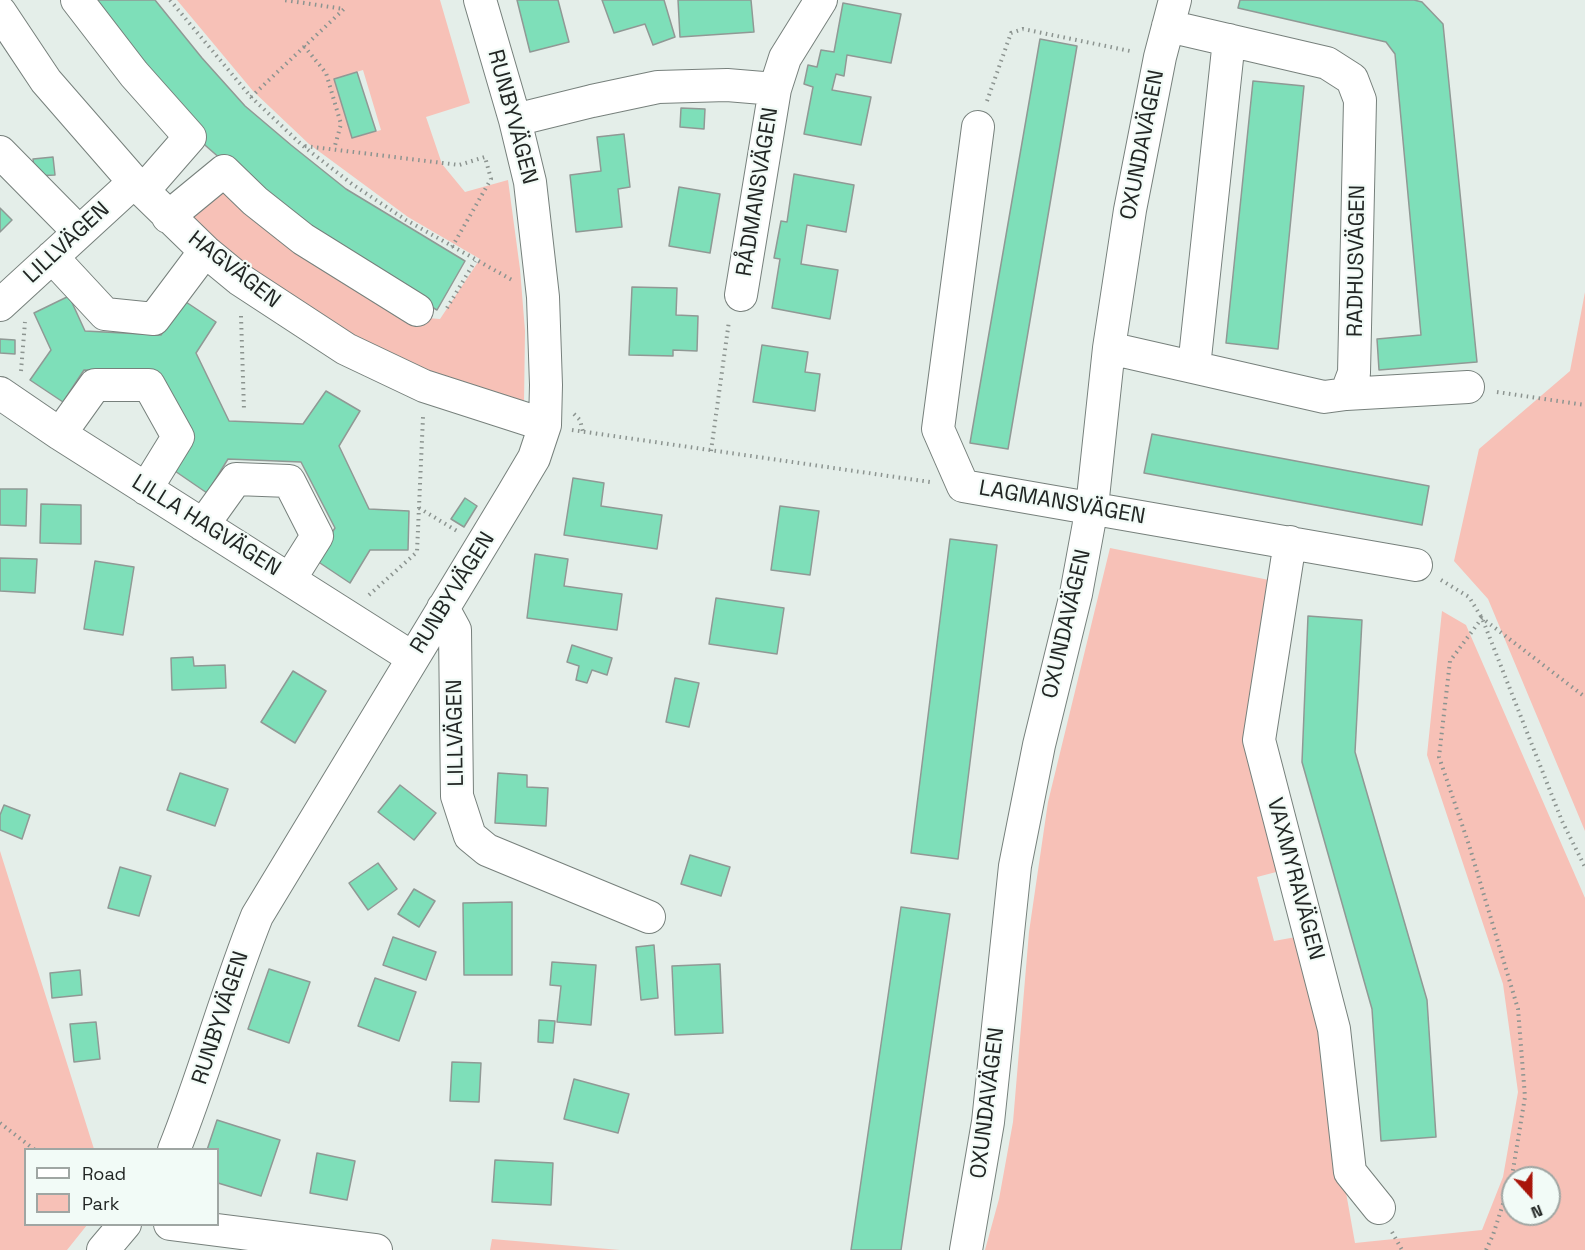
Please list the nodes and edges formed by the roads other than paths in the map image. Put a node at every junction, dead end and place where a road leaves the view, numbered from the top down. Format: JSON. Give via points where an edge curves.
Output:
{"nodes":[{"id":1,"x":77,"y":0,"type":"edge"},
{"id":2,"x":480,"y":0,"type":"edge"},
{"id":3,"x":821,"y":0,"type":"edge"},
{"id":4,"x":0,"y":12,"type":"edge"},
{"id":5,"x":1171,"y":13,"type":"edge"},
{"id":6,"x":1229,"y":40,"type":"junction"},
{"id":7,"x":775,"y":89,"type":"junction"},
{"id":8,"x":515,"y":120,"type":"junction"},
{"id":9,"x":978,"y":127,"type":"road end"},
{"id":10,"x":0,"y":152,"type":"edge"},
{"id":11,"x":139,"y":187,"type":"junction"},
{"id":12,"x":168,"y":217,"type":"junction"},
{"id":13,"x":79,"y":232,"type":"junction"},
{"id":14,"x":204,"y":252,"type":"junction"},
{"id":15,"x":52,"y":257,"type":"junction"},
{"id":16,"x":741,"y":296,"type":"road end"},
{"id":17,"x":7,"y":298,"type":"edge"},
{"id":18,"x":417,"y":310,"type":"road end"},
{"id":19,"x":1109,"y":348,"type":"junction"},
{"id":20,"x":1194,"y":367,"type":"junction"},
{"id":21,"x":1468,"y":387,"type":"road end"},
{"id":22,"x":1346,"y":394,"type":"junction"},
{"id":23,"x":9,"y":399,"type":"edge"},
{"id":24,"x":545,"y":425,"type":"junction"},
{"id":25,"x":60,"y":434,"type":"junction"},
{"id":26,"x":147,"y":489,"type":"junction"},
{"id":27,"x":1092,"y":507,"type":"junction"},
{"id":28,"x":203,"y":525,"type":"junction"},
{"id":29,"x":1290,"y":542,"type":"junction"},
{"id":30,"x":1416,"y":565,"type":"road end"},
{"id":31,"x":290,"y":579,"type":"junction"},
{"id":32,"x":443,"y":608,"type":"junction"},
{"id":33,"x":413,"y":658,"type":"junction"},
{"id":34,"x":649,"y":917,"type":"dead end"},
{"id":35,"x":174,"y":1148,"type":"edge"},
{"id":36,"x":1379,"y":1208,"type":"dead end"},
{"id":37,"x":123,"y":1226,"type":"edge"},
{"id":38,"x":186,"y":1226,"type":"edge"},
{"id":39,"x":103,"y":1250,"type":"edge"},
{"id":40,"x":376,"y":1250,"type":"edge"},
{"id":41,"x":966,"y":1250,"type":"edge"}],
"edges":[{"from":1,"to":11,"type":"street","name":"LILLVÄGEN","via":[[134,74],[190,137]]},
{"from":2,"to":8,"type":"street","name":"RUNBYVÄGEN"},
{"from":3,"to":7,"type":"street","name":"RÅDMANSVÄGEN","via":[[785,58]]},
{"from":4,"to":11,"type":"street","name":"HAGVÄGEN","via":[[46,81]]},
{"from":5,"to":6,"type":"street","name":"RADHUSVÄGEN"},
{"from":5,"to":19,"type":"street","name":"OXUNDAVÄGEN","via":[[1130,210]]},
{"from":6,"to":20,"type":"street"},
{"from":6,"to":22,"type":"street","name":"RADHUSVÄGEN","via":[[1327,63],[1352,79],[1360,100],[1354,373]]},
{"from":7,"to":8,"type":"street","name":"RÅDMANSVÄGEN","via":[[727,85],[658,87]]},
{"from":7,"to":16,"type":"street","name":"RÅDMANSVÄGEN"},
{"from":8,"to":24,"type":"street","name":"RUNBYVÄGEN","via":[[530,182],[543,297]]},
{"from":9,"to":27,"type":"street","name":"LAGMANSVÄGEN","via":[[938,429],[963,486]]},
{"from":10,"to":13,"type":"street"},
{"from":11,"to":12,"type":"street","name":"HAGVÄGEN"},
{"from":11,"to":13,"type":"street","name":"LILLVÄGEN"},
{"from":12,"to":14,"type":"street","name":"HAGVÄGEN"},
{"from":12,"to":18,"type":"street","via":[[224,171],[303,239]]},
{"from":13,"to":15,"type":"street","name":"LILLVÄGEN"},
{"from":14,"to":15,"type":"street","via":[[154,319],[105,314]]},
{"from":14,"to":24,"type":"street","name":"HAGVÄGEN","via":[[346,349],[424,386]]},
{"from":15,"to":17,"type":"street","name":"LILLVÄGEN"},
{"from":19,"to":20,"type":"street"},
{"from":19,"to":27,"type":"street","name":"OXUNDAVÄGEN"},
{"from":20,"to":22,"type":"street","via":[[1324,397]]},
{"from":21,"to":22,"type":"street"},
{"from":23,"to":25,"type":"street","name":"LILLA HAGVÄGEN"},
{"from":24,"to":32,"type":"street","name":"RUNBYVÄGEN","via":[[534,458]]},
{"from":25,"to":26,"type":"street","name":"LILLA HAGVÄGEN"},
{"from":25,"to":26,"type":"street","via":[[95,385],[148,385],[178,437]]},
{"from":26,"to":28,"type":"street","name":"LILLA HAGVÄGEN"},
{"from":27,"to":29,"type":"street","name":"LAGMANSVÄGEN"},
{"from":27,"to":41,"type":"street","name":"OXUNDAVÄGEN","via":[[1015,867],[988,1122]]},
{"from":28,"to":31,"type":"street","name":"LILLA HAGVÄGEN"},
{"from":28,"to":31,"type":"street","via":[[236,479],[289,481],[317,536]]},
{"from":29,"to":30,"type":"street","name":"LAGMANSVÄGEN"},
{"from":29,"to":36,"type":"street","name":"VAXMYRAVÄGEN","via":[[1259,740],[1334,1029],[1350,1172]]},
{"from":31,"to":33,"type":"street","name":"LILLA HAGVÄGEN"},
{"from":32,"to":33,"type":"street","name":"RUNBYVÄGEN"},
{"from":32,"to":34,"type":"street","name":"LILLVÄGEN","via":[[455,630],[457,796],[470,837],[487,850]]},
{"from":33,"to":35,"type":"street","name":"RUNBYVÄGEN","via":[[257,916]]},
{"from":37,"to":39,"type":"street"},
{"from":38,"to":40,"type":"street"}]}
